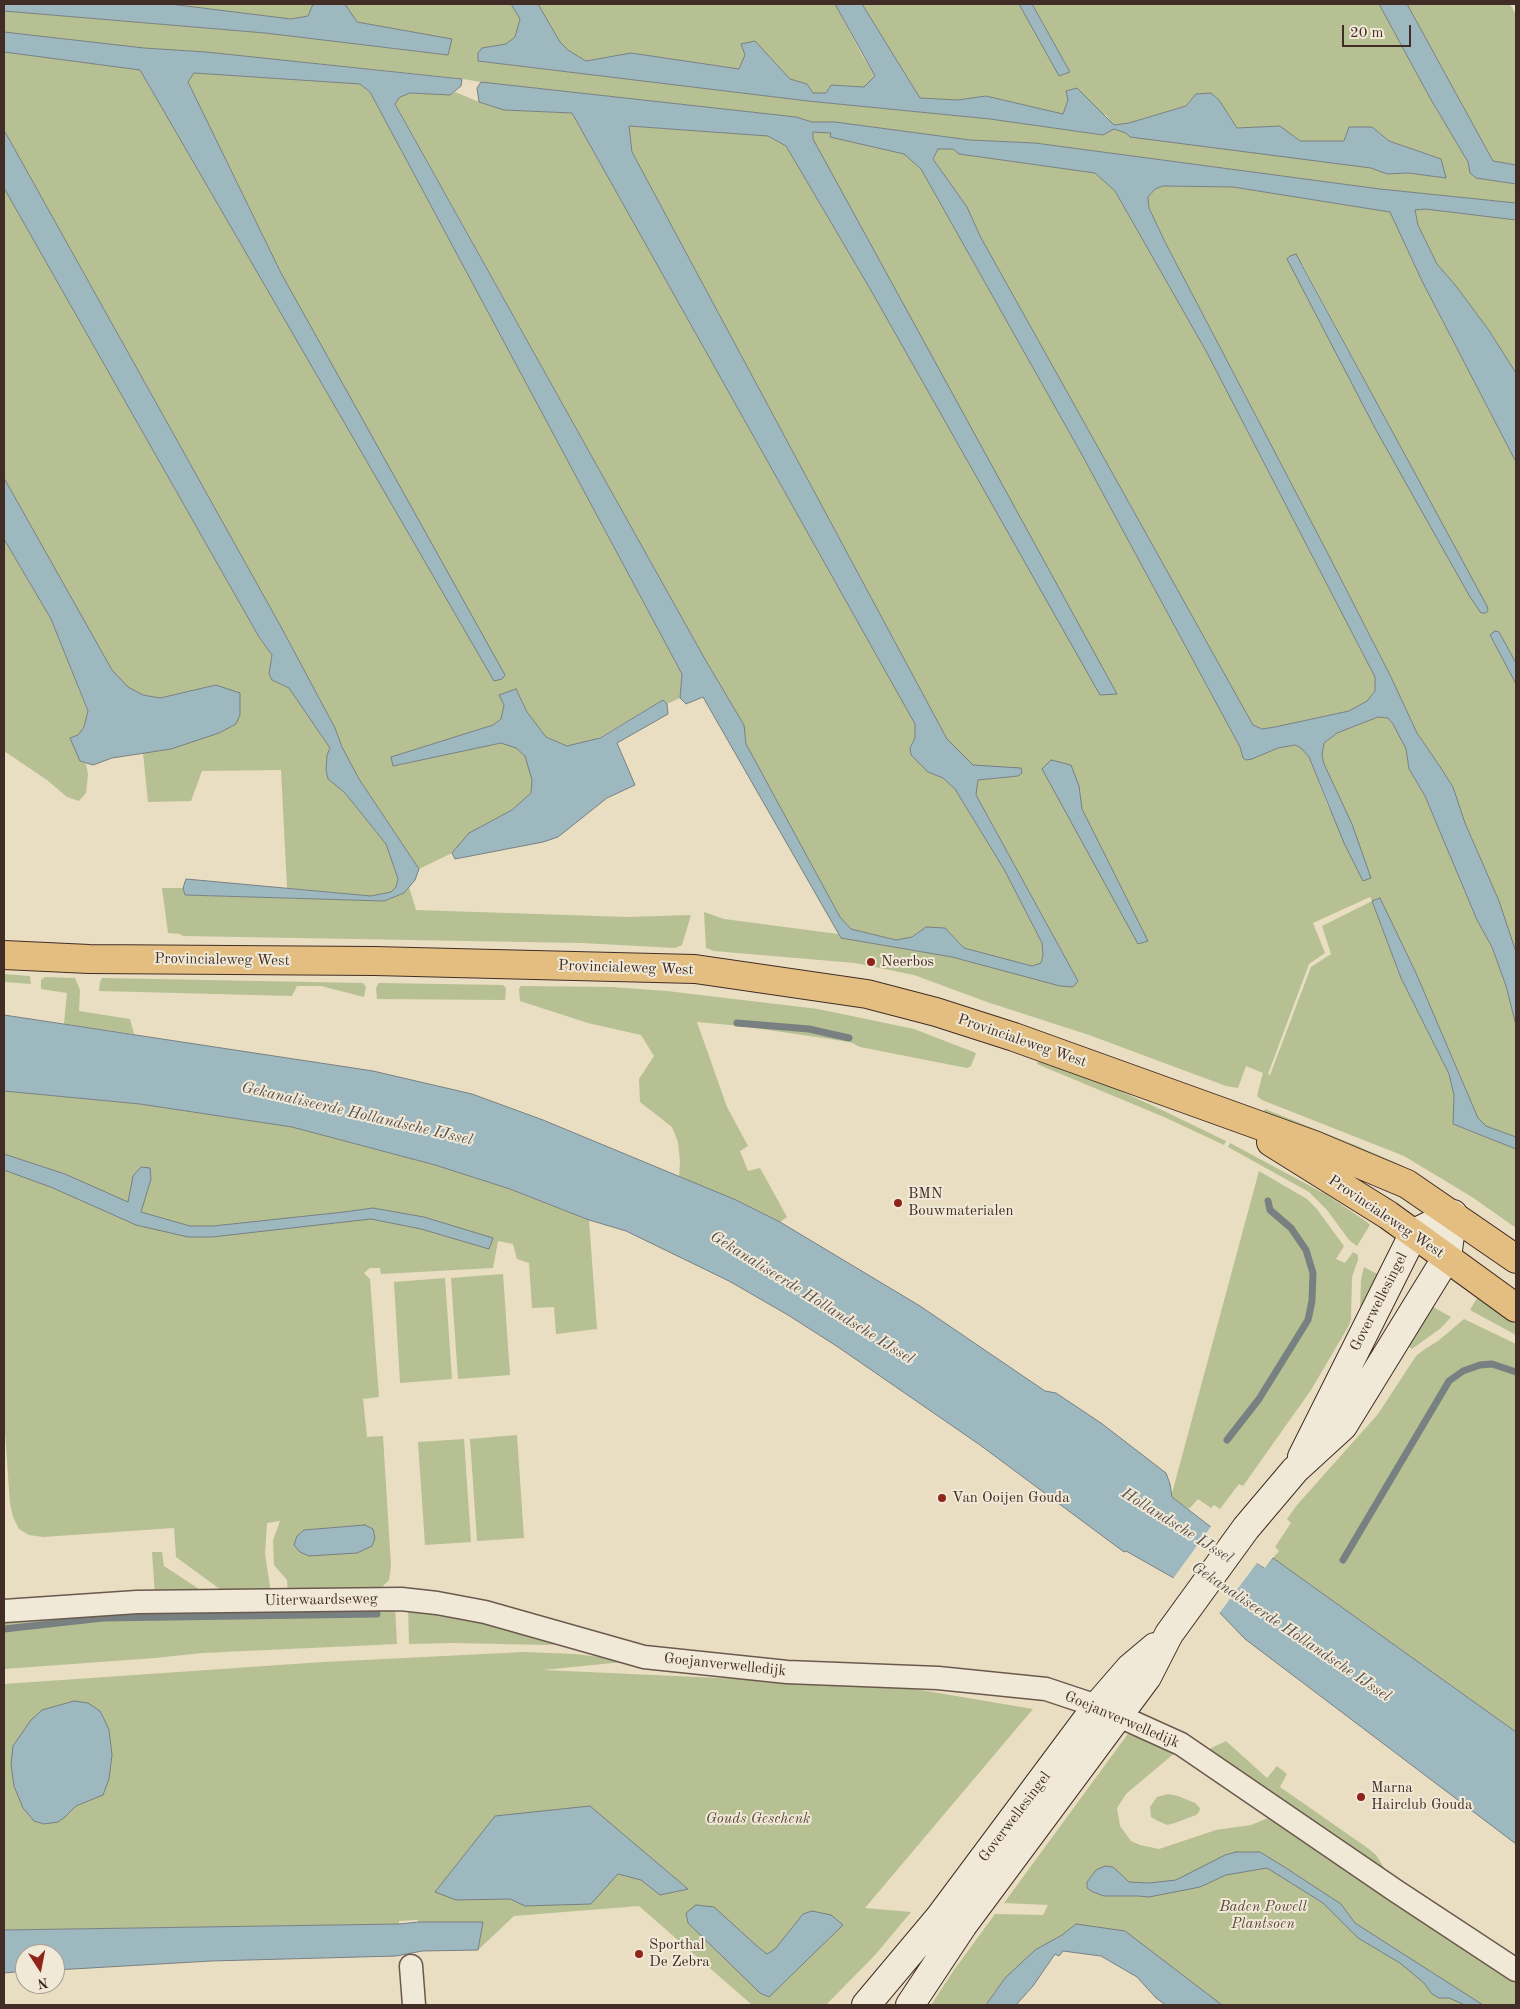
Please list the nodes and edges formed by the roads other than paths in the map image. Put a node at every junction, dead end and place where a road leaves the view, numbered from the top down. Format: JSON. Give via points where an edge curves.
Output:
{"nodes":[{"id":1,"x":4,"y":955,"type":"edge"},
{"id":2,"x":1228,"y":1114,"type":"junction"},
{"id":3,"x":1453,"y":1214,"type":"junction"},
{"id":4,"x":1414,"y":1233,"type":"junction"},
{"id":5,"x":1447,"y":1257,"type":"junction"},
{"id":6,"x":1516,"y":1259,"type":"edge"},
{"id":7,"x":1516,"y":1308,"type":"edge"},
{"id":8,"x":1295,"y":1470,"type":"junction"},
{"id":9,"x":4,"y":1611,"type":"edge"},
{"id":10,"x":632,"y":1654,"type":"joint"},
{"id":11,"x":1108,"y":1711,"type":"junction"},
{"id":12,"x":411,"y":1966,"type":"dead end"},
{"id":13,"x":1516,"y":1970,"type":"edge"},
{"id":14,"x":414,"y":2005,"type":"edge"},
{"id":15,"x":866,"y":2005,"type":"edge"},
{"id":16,"x":910,"y":2005,"type":"edge"}],
"edges":[{"from":1,"to":2,"type":"main road","name":"Provincialeweg West","via":[[696,969],[867,994],[936,1012]]},
{"from":2,"to":3,"type":"main road","name":"Provincialeweg West","via":[[1407,1184]]},
{"from":2,"to":4,"type":"main road","name":"Provincialeweg West"},
{"from":3,"to":4,"type":"main road"},
{"from":3,"to":5,"type":"main road","name":"Goverwellesingel"},
{"from":3,"to":6,"type":"main road","name":"Provincialeweg West"},
{"from":4,"to":5,"type":"main road","name":"Provincialeweg West"},
{"from":4,"to":8,"type":"main road","name":"Goverwellesingel"},
{"from":5,"to":7,"type":"main road","name":"Provincialeweg West"},
{"from":5,"to":8,"type":"main road","name":"Goverwellesingel","via":[[1343,1426]]},
{"from":8,"to":11,"type":"main road","name":"Goverwellesingel","via":[[1246,1528],[1169,1634],[1147,1677]]},
{"from":9,"to":10,"type":"street","name":"Uiterwaardseweg","via":[[137,1602],[401,1599],[485,1612]]},
{"from":10,"to":11,"type":"street","name":"Goejanverwelledijk","via":[[787,1672],[938,1678],[1046,1689]]},
{"from":11,"to":13,"type":"street","name":"Goejanverwelledijk","via":[[1182,1744]]},
{"from":11,"to":15,"type":"main road","name":"Goverwellesingel"},
{"from":11,"to":16,"type":"main road","name":"Goverwellesingel"},
{"from":12,"to":14,"type":"street"}]}
